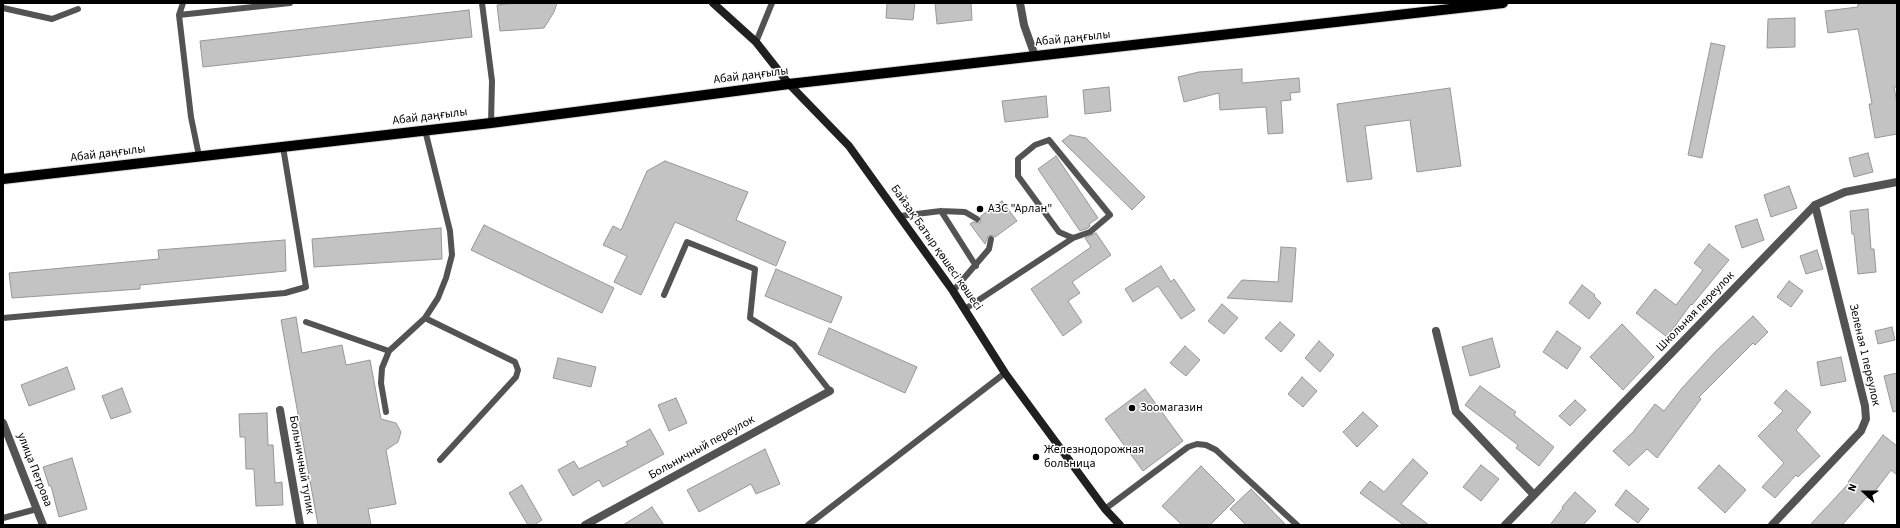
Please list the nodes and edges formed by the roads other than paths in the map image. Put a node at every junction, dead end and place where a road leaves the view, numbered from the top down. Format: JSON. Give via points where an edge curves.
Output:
{"nodes":[{"id":1,"x":183,"y":3,"type":"edge"},
{"id":2,"x":290,"y":3,"type":"edge"},
{"id":3,"x":482,"y":3,"type":"edge"},
{"id":4,"x":713,"y":3,"type":"edge"},
{"id":5,"x":772,"y":3,"type":"edge"},
{"id":6,"x":1020,"y":3,"type":"edge"},
{"id":7,"x":1502,"y":3,"type":"edge"},
{"id":8,"x":3,"y":8,"type":"edge"},
{"id":9,"x":78,"y":9,"type":"dead end"},
{"id":10,"x":179,"y":15,"type":"junction"},
{"id":11,"x":756,"y":42,"type":"junction"},
{"id":12,"x":1035,"y":56,"type":"junction"},
{"id":13,"x":788,"y":84,"type":"junction"},
{"id":14,"x":491,"y":123,"type":"junction"},
{"id":15,"x":425,"y":130,"type":"junction"},
{"id":16,"x":284,"y":147,"type":"junction"},
{"id":17,"x":199,"y":156,"type":"junction"},
{"id":18,"x":3,"y":179,"type":"edge"},
{"id":19,"x":1897,"y":182,"type":"edge"},
{"id":20,"x":1816,"y":205,"type":"junction"},
{"id":21,"x":941,"y":211,"type":"junction"},
{"id":22,"x":900,"y":216,"type":"junction"},
{"id":23,"x":977,"y":219,"type":"dead end"},
{"id":24,"x":1073,"y":238,"type":"junction"},
{"id":25,"x":992,"y":239,"type":"dead end"},
{"id":26,"x":976,"y":266,"type":"junction"},
{"id":27,"x":953,"y":291,"type":"junction"},
{"id":28,"x":664,"y":295,"type":"dead end"},
{"id":29,"x":965,"y":310,"type":"junction"},
{"id":30,"x":3,"y":318,"type":"edge"},
{"id":31,"x":425,"y":318,"type":"junction"},
{"id":32,"x":306,"y":322,"type":"dead end"},
{"id":33,"x":1436,"y":331,"type":"dead end"},
{"id":34,"x":389,"y":351,"type":"junction"},
{"id":35,"x":1005,"y":373,"type":"junction"},
{"id":36,"x":830,"y":392,"type":"joint"},
{"id":37,"x":280,"y":410,"type":"dead end"},
{"id":38,"x":386,"y":412,"type":"dead end"},
{"id":39,"x":3,"y":423,"type":"edge"},
{"id":40,"x":440,"y":460,"type":"dead end"},
{"id":41,"x":1534,"y":495,"type":"junction"},
{"id":42,"x":37,"y":509,"type":"junction"},
{"id":43,"x":1105,"y":509,"type":"junction"},
{"id":44,"x":3,"y":518,"type":"edge"},
{"id":45,"x":43,"y":525,"type":"edge"},
{"id":46,"x":300,"y":525,"type":"edge"},
{"id":47,"x":585,"y":525,"type":"edge"},
{"id":48,"x":808,"y":525,"type":"edge"},
{"id":49,"x":1120,"y":525,"type":"edge"},
{"id":50,"x":1297,"y":525,"type":"edge"},
{"id":51,"x":1505,"y":525,"type":"edge"},
{"id":52,"x":1772,"y":525,"type":"edge"}],
"edges":[{"from":1,"to":10,"type":"lane"},
{"from":2,"to":10,"type":"lane"},
{"from":3,"to":14,"type":"lane","via":[[492,81]]},
{"from":4,"to":11,"type":"main road","name":"Байзақ Батыр қөшесі көшесі"},
{"from":5,"to":11,"type":"lane"},
{"from":6,"to":12,"type":"street","via":[[1024,25]]},
{"from":7,"to":12,"type":"main road","name":"Абай даңғылы"},
{"from":8,"to":9,"type":"lane","via":[[52,19]]},
{"from":10,"to":17,"type":"lane","via":[[191,117]]},
{"from":11,"to":13,"type":"main road","name":"Байзақ Батыр қөшесі көшесі"},
{"from":12,"to":13,"type":"main road","name":"Абай даңғылы"},
{"from":13,"to":14,"type":"main road","name":"Абай даңғылы"},
{"from":13,"to":22,"type":"main road","name":"Байзақ Батыр қөшесі көшесі","via":[[849,146]]},
{"from":14,"to":15,"type":"main road","name":"Абай даңғылы"},
{"from":15,"to":16,"type":"main road","name":"Абай даңғылы"},
{"from":15,"to":31,"type":"lane","via":[[450,231],[452,255],[438,298]]},
{"from":16,"to":17,"type":"main road","name":"Абай даңғылы"},
{"from":16,"to":30,"type":"lane","via":[[306,287],[286,293]]},
{"from":17,"to":18,"type":"main road","name":"Абай даңғылы"},
{"from":19,"to":20,"type":"street","name":"Школьная переулок","via":[[1845,192]]},
{"from":20,"to":41,"type":"street","name":"Школьная переулок"},
{"from":20,"to":52,"type":"street","name":"Зеленая 1 переулок","via":[[1866,419],[1861,431]]},
{"from":21,"to":22,"type":"lane"},
{"from":21,"to":23,"type":"lane","via":[[965,212]]},
{"from":21,"to":26,"type":"lane"},
{"from":22,"to":27,"type":"main road","name":"Байзақ Батыр қөшесі көшесі"},
{"from":24,"to":24,"type":"lane","via":[[1090,232],[1110,215],[1049,140],[1035,145],[1018,159],[1018,176],[1059,232]]},
{"from":24,"to":29,"type":"lane"},
{"from":25,"to":26,"type":"lane"},
{"from":26,"to":27,"type":"lane"},
{"from":27,"to":29,"type":"main road","name":"Байзақ Батыр қөшесі көшесі"},
{"from":28,"to":36,"type":"lane","via":[[687,242],[755,269],[750,318],[794,345]]},
{"from":29,"to":35,"type":"main road","name":"Байзақ Батыр қөшесі көшесі"},
{"from":31,"to":34,"type":"lane"},
{"from":31,"to":40,"type":"lane","via":[[515,362],[518,367],[516,377]]},
{"from":32,"to":34,"type":"lane"},
{"from":33,"to":41,"type":"street","via":[[1456,412]]},
{"from":34,"to":38,"type":"lane","via":[[382,368],[381,383]]},
{"from":35,"to":43,"type":"main road","name":"Байзақ Батыр қөшесі көшесі"},
{"from":35,"to":48,"type":"lane"},
{"from":36,"to":47,"type":"street","name":"Больничный переулок"},
{"from":37,"to":46,"type":"street","name":"Больничный тупик"},
{"from":39,"to":42,"type":"street","name":"улица Петрова"},
{"from":41,"to":51,"type":"street","name":"Школьная переулок"},
{"from":42,"to":44,"type":"lane"},
{"from":42,"to":45,"type":"street","name":"улица Петрова"},
{"from":43,"to":49,"type":"main road","name":"Байзақ Батыр қөшесі көшесі"},
{"from":43,"to":50,"type":"lane","via":[[1188,447],[1197,444],[1216,450]]}]}
